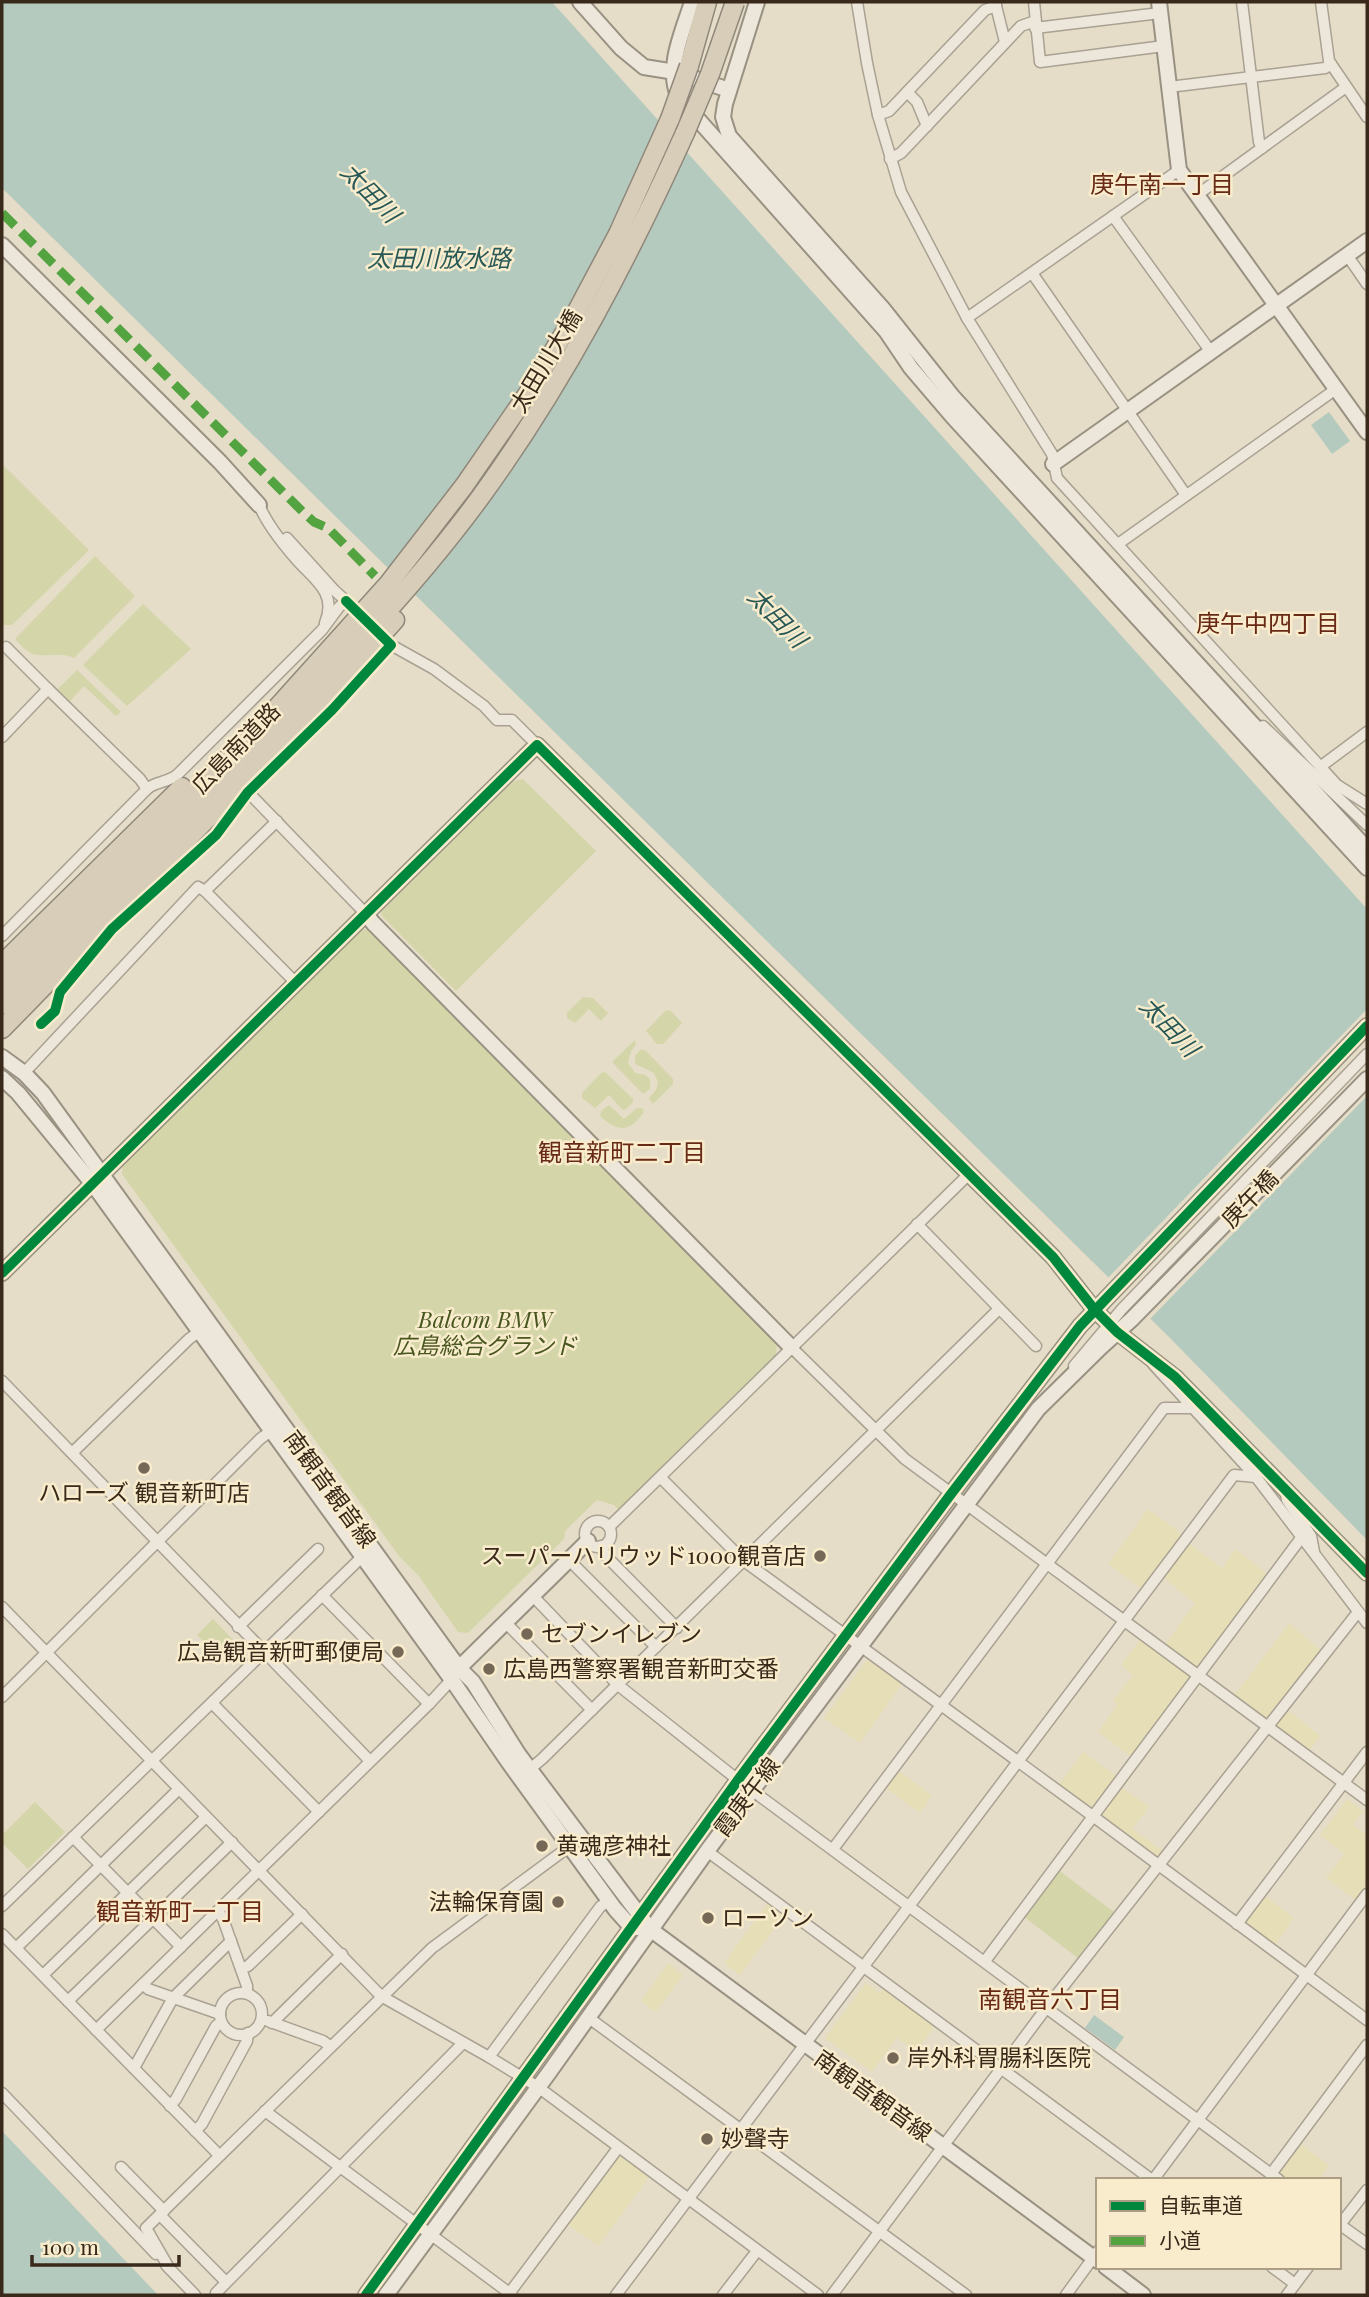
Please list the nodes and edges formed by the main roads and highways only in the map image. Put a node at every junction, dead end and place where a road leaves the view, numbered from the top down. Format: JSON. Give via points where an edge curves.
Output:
{"nodes":[{"id":1,"x":706,"y":2,"type":"edge"},
{"id":2,"x":735,"y":2,"type":"edge"},
{"id":3,"x":481,"y":496,"type":"joint"},
{"id":4,"x":400,"y":593,"type":"junction"},
{"id":5,"x":302,"y":678,"type":"junction"},
{"id":6,"x":84,"y":913,"type":"junction"},
{"id":7,"x":5,"y":957,"type":"edge"},
{"id":8,"x":2,"y":986,"type":"edge"},
{"id":9,"x":2,"y":1005,"type":"edge"},
{"id":10,"x":2,"y":1029,"type":"edge"}],
"edges":[{"from":1,"to":4,"type":"highway","name":"太田川大橋","bridge":true,"via":[[670,119],[618,234],[531,389],[464,486]]},
{"from":2,"to":3,"type":"highway","name":"太田川大橋","bridge":true,"via":[[710,74],[644,223],[588,329]]},
{"from":3,"to":4,"type":"highway","name":"広島南道路","via":[[447,552]]},
{"from":4,"to":5,"type":"highway","name":"広島南道路"},
{"from":4,"to":6,"type":"highway","name":"広島南道路","via":[[313,692]]},
{"from":4,"to":10,"type":"highway","via":[[342,680]]},
{"from":5,"to":6,"type":"highway","name":"広島南道路"},
{"from":5,"to":7,"type":"highway","via":[[257,712]]},
{"from":6,"to":8,"type":"highway"},
{"from":6,"to":9,"type":"highway"}]}
